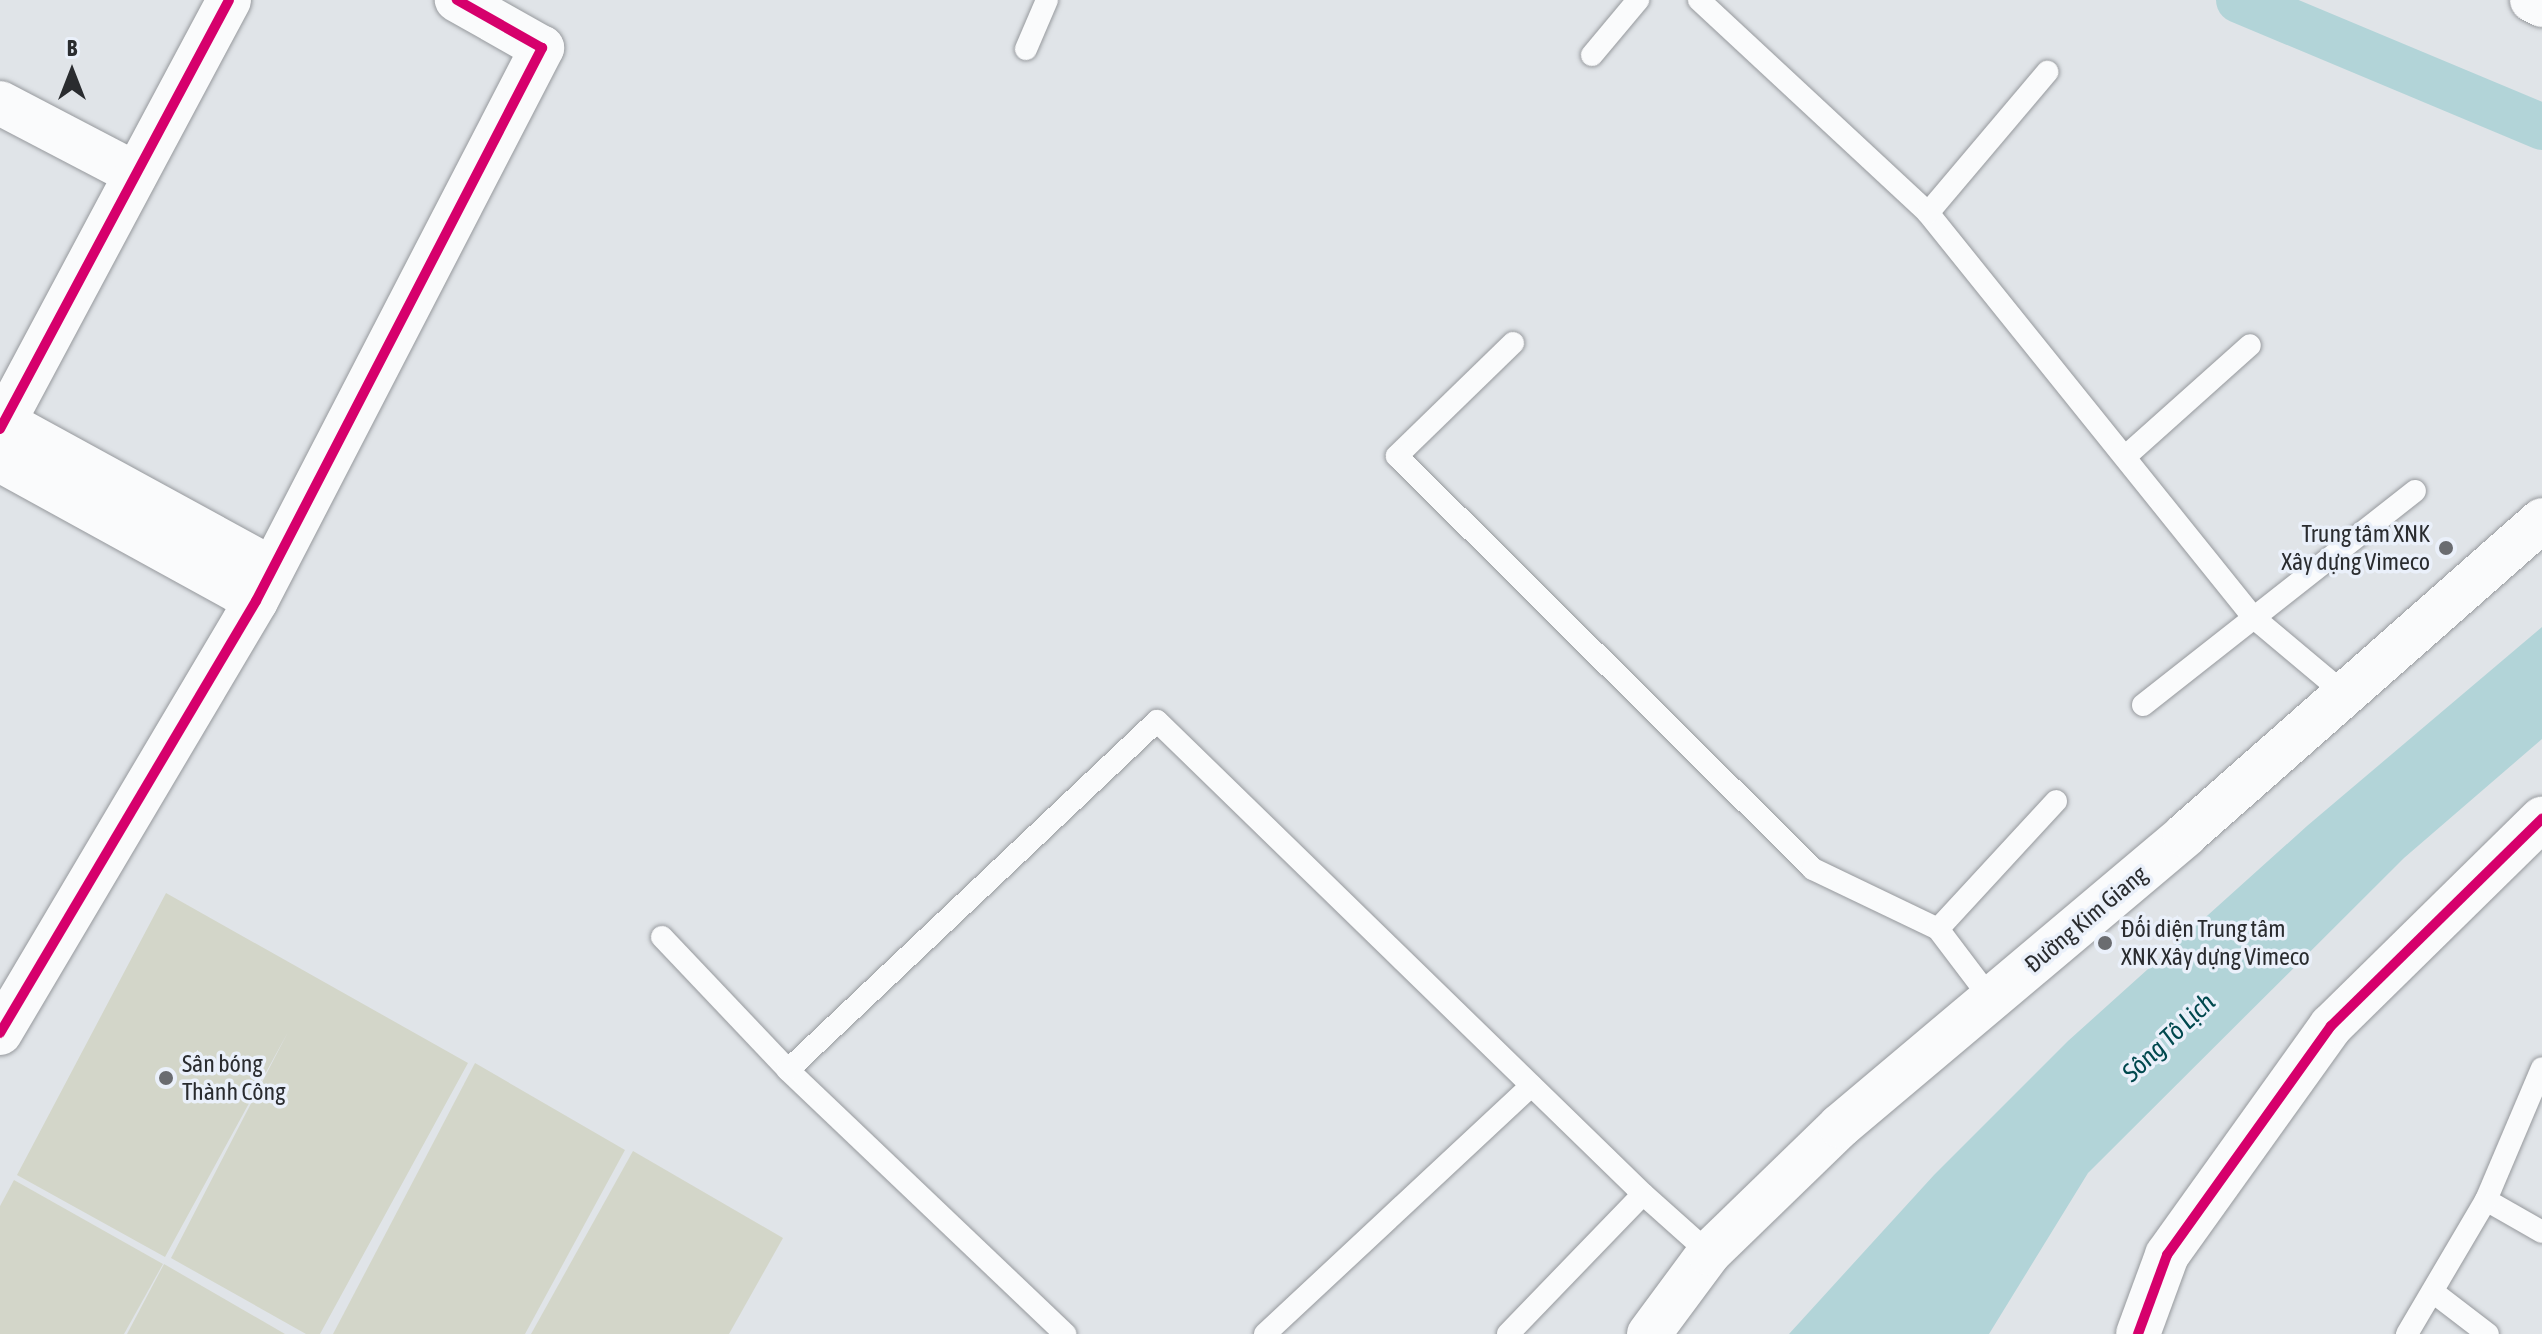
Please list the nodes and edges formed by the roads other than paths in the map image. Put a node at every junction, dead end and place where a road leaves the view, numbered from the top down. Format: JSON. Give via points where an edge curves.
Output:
{"nodes":[{"id":1,"x":229,"y":0,"type":"edge"},
{"id":2,"x":457,"y":0,"type":"edge"},
{"id":3,"x":1047,"y":0,"type":"edge"},
{"id":4,"x":1638,"y":0,"type":"edge"},
{"id":5,"x":1699,"y":0,"type":"edge"},
{"id":6,"x":2532,"y":0,"type":"edge"},
{"id":7,"x":2542,"y":5,"type":"edge"},
{"id":8,"x":1026,"y":49,"type":"dead end"},
{"id":9,"x":1592,"y":55,"type":"dead end"},
{"id":10,"x":2047,"y":72,"type":"dead end"},
{"id":11,"x":0,"y":103,"type":"edge"},
{"id":12,"x":136,"y":174,"type":"junction"},
{"id":13,"x":1928,"y":213,"type":"junction"},
{"id":14,"x":1513,"y":343,"type":"dead end"},
{"id":15,"x":2250,"y":345,"type":"dead end"},
{"id":16,"x":1,"y":433,"type":"edge"},
{"id":17,"x":2126,"y":456,"type":"junction"},
{"id":18,"x":2415,"y":491,"type":"dead end"},
{"id":19,"x":2542,"y":520,"type":"edge"},
{"id":20,"x":264,"y":585,"type":"junction"},
{"id":21,"x":2253,"y":617,"type":"junction"},
{"id":22,"x":2346,"y":695,"type":"junction"},
{"id":23,"x":2143,"y":705,"type":"dead end"},
{"id":24,"x":2056,"y":801,"type":"dead end"},
{"id":25,"x":2542,"y":819,"type":"edge"},
{"id":26,"x":1938,"y":929,"type":"junction"},
{"id":27,"x":662,"y":937,"type":"dead end"},
{"id":28,"x":1991,"y":999,"type":"junction"},
{"id":29,"x":0,"y":1033,"type":"edge"},
{"id":30,"x":2542,"y":1068,"type":"edge"},
{"id":31,"x":788,"y":1070,"type":"junction"},
{"id":32,"x":1531,"y":1086,"type":"junction"},
{"id":33,"x":1643,"y":1194,"type":"junction"},
{"id":34,"x":2486,"y":1200,"type":"junction"},
{"id":35,"x":2542,"y":1232,"type":"edge"},
{"id":36,"x":1709,"y":1253,"type":"junction"},
{"id":37,"x":2433,"y":1292,"type":"junction"},
{"id":38,"x":1065,"y":1334,"type":"edge"},
{"id":39,"x":1265,"y":1334,"type":"edge"},
{"id":40,"x":1508,"y":1334,"type":"edge"},
{"id":41,"x":1649,"y":1334,"type":"edge"},
{"id":42,"x":2138,"y":1334,"type":"edge"},
{"id":43,"x":2407,"y":1334,"type":"edge"},
{"id":44,"x":2488,"y":1334,"type":"edge"}],
"edges":[{"from":1,"to":12,"type":"street"},
{"from":2,"to":20,"type":"street","via":[[542,48]]},
{"from":3,"to":8,"type":"lane"},
{"from":4,"to":9,"type":"lane"},
{"from":5,"to":13,"type":"lane"},
{"from":6,"to":7,"type":"street"},
{"from":10,"to":13,"type":"lane"},
{"from":11,"to":12,"type":"street"},
{"from":12,"to":16,"type":"street"},
{"from":13,"to":17,"type":"lane"},
{"from":14,"to":26,"type":"lane","via":[[1397,456],[1813,869]]},
{"from":15,"to":17,"type":"lane"},
{"from":16,"to":20,"type":"street"},
{"from":17,"to":21,"type":"lane"},
{"from":18,"to":21,"type":"lane"},
{"from":19,"to":22,"type":"street","name":"Đường Kim Giang"},
{"from":20,"to":29,"type":"street"},
{"from":21,"to":22,"type":"lane"},
{"from":21,"to":23,"type":"lane"},
{"from":22,"to":28,"type":"street","name":"Đường Kim Giang"},
{"from":24,"to":26,"type":"lane"},
{"from":25,"to":42,"type":"street","via":[[2331,1026],[2167,1255]]},
{"from":26,"to":28,"type":"lane"},
{"from":27,"to":31,"type":"lane"},
{"from":28,"to":36,"type":"street","name":"Đường Kim Giang","via":[[1840,1126]]},
{"from":30,"to":34,"type":"lane"},
{"from":31,"to":32,"type":"lane","via":[[1157,721]]},
{"from":31,"to":38,"type":"lane"},
{"from":32,"to":33,"type":"lane"},
{"from":32,"to":39,"type":"lane"},
{"from":33,"to":36,"type":"lane"},
{"from":33,"to":40,"type":"lane"},
{"from":34,"to":35,"type":"lane"},
{"from":34,"to":37,"type":"lane"},
{"from":36,"to":41,"type":"street","name":"Đường Kim Giang"},
{"from":37,"to":43,"type":"lane"},
{"from":37,"to":44,"type":"lane"}]}
